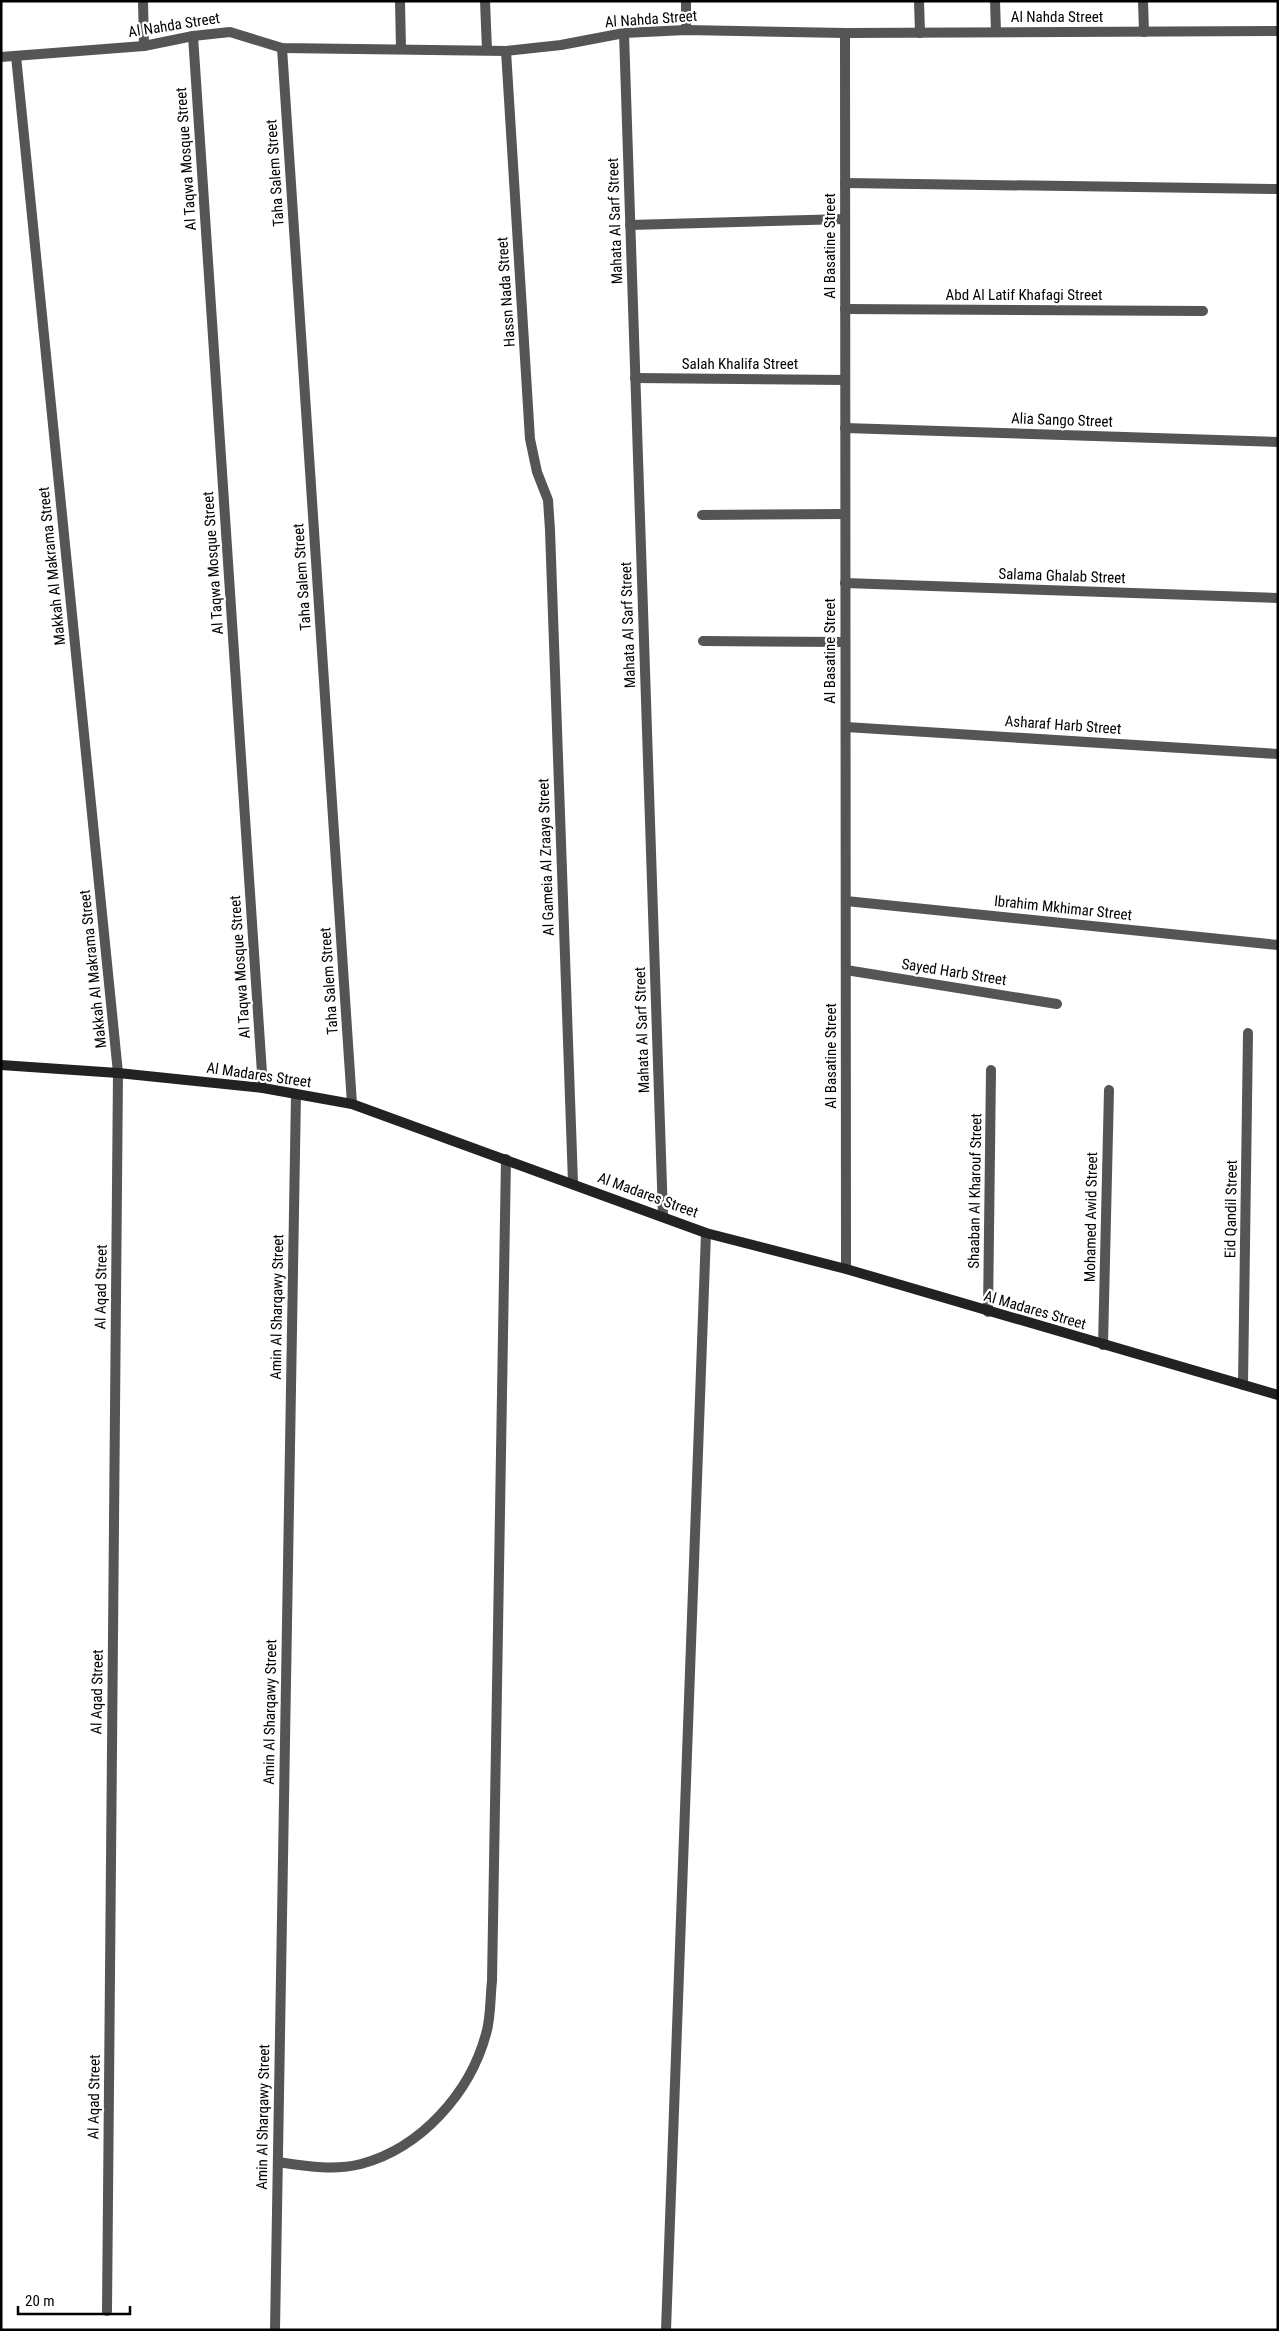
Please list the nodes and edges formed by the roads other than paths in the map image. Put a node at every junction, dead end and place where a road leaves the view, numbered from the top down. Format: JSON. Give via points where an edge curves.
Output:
{"nodes":[{"id":1,"x":143,"y":1,"type":"edge"},
{"id":2,"x":400,"y":1,"type":"edge"},
{"id":3,"x":485,"y":1,"type":"edge"},
{"id":4,"x":686,"y":1,"type":"edge"},
{"id":5,"x":919,"y":1,"type":"edge"},
{"id":6,"x":995,"y":1,"type":"edge"},
{"id":7,"x":1143,"y":1,"type":"edge"},
{"id":8,"x":686,"y":30,"type":"junction"},
{"id":9,"x":1278,"y":31,"type":"edge"},
{"id":10,"x":996,"y":32,"type":"junction"},
{"id":11,"x":1144,"y":32,"type":"junction"},
{"id":12,"x":624,"y":33,"type":"junction"},
{"id":13,"x":845,"y":33,"type":"junction"},
{"id":14,"x":920,"y":33,"type":"junction"},
{"id":15,"x":193,"y":36,"type":"junction"},
{"id":16,"x":144,"y":46,"type":"junction"},
{"id":17,"x":282,"y":48,"type":"junction"},
{"id":18,"x":401,"y":49,"type":"junction"},
{"id":19,"x":487,"y":50,"type":"junction"},
{"id":20,"x":506,"y":51,"type":"junction"},
{"id":21,"x":16,"y":56,"type":"junction"},
{"id":22,"x":1,"y":57,"type":"edge"},
{"id":23,"x":845,"y":183,"type":"junction"},
{"id":24,"x":1278,"y":189,"type":"edge"},
{"id":25,"x":845,"y":219,"type":"junction"},
{"id":26,"x":630,"y":225,"type":"junction"},
{"id":27,"x":845,"y":309,"type":"junction"},
{"id":28,"x":1203,"y":311,"type":"dead end"},
{"id":29,"x":635,"y":378,"type":"junction"},
{"id":30,"x":845,"y":380,"type":"junction"},
{"id":31,"x":845,"y":428,"type":"junction"},
{"id":32,"x":1278,"y":442,"type":"edge"},
{"id":33,"x":845,"y":514,"type":"junction"},
{"id":34,"x":702,"y":515,"type":"dead end"},
{"id":35,"x":550,"y":530,"type":"joint"},
{"id":36,"x":845,"y":583,"type":"junction"},
{"id":37,"x":1278,"y":598,"type":"edge"},
{"id":38,"x":703,"y":641,"type":"dead end"},
{"id":39,"x":845,"y":642,"type":"junction"},
{"id":40,"x":846,"y":727,"type":"junction"},
{"id":41,"x":1278,"y":754,"type":"edge"},
{"id":42,"x":846,"y":901,"type":"junction"},
{"id":43,"x":1278,"y":945,"type":"edge"},
{"id":44,"x":846,"y":970,"type":"junction"},
{"id":45,"x":1057,"y":1004,"type":"dead end"},
{"id":46,"x":1248,"y":1033,"type":"dead end"},
{"id":47,"x":1,"y":1065,"type":"edge"},
{"id":48,"x":991,"y":1070,"type":"dead end"},
{"id":49,"x":118,"y":1073,"type":"junction"},
{"id":50,"x":263,"y":1088,"type":"junction"},
{"id":51,"x":1109,"y":1090,"type":"dead end"},
{"id":52,"x":296,"y":1094,"type":"junction"},
{"id":53,"x":352,"y":1104,"type":"junction"},
{"id":54,"x":506,"y":1159,"type":"junction"},
{"id":55,"x":572,"y":1183,"type":"junction"},
{"id":56,"x":663,"y":1216,"type":"junction"},
{"id":57,"x":706,"y":1233,"type":"junction"},
{"id":58,"x":846,"y":1269,"type":"junction"},
{"id":59,"x":988,"y":1312,"type":"junction"},
{"id":60,"x":1103,"y":1345,"type":"junction"},
{"id":61,"x":1243,"y":1385,"type":"junction"},
{"id":62,"x":1278,"y":1395,"type":"edge"},
{"id":63,"x":278,"y":2162,"type":"junction"},
{"id":64,"x":106,"y":2311,"type":"dead end"},
{"id":65,"x":275,"y":2330,"type":"edge"},
{"id":66,"x":666,"y":2330,"type":"edge"}],
"edges":[{"from":1,"to":16,"type":"street"},
{"from":2,"to":18,"type":"street"},
{"from":3,"to":19,"type":"street"},
{"from":4,"to":8,"type":"street"},
{"from":5,"to":14,"type":"street"},
{"from":6,"to":10,"type":"street"},
{"from":7,"to":11,"type":"street"},
{"from":8,"to":12,"type":"street","name":"Al Nahda Street"},
{"from":8,"to":13,"type":"street","name":"Al Nahda Street"},
{"from":9,"to":11,"type":"street","name":"Al Nahda Street"},
{"from":10,"to":11,"type":"street","name":"Al Nahda Street"},
{"from":10,"to":14,"type":"street","name":"Al Nahda Street"},
{"from":12,"to":20,"type":"street","name":"Al Nahda Street"},
{"from":12,"to":26,"type":"street","name":"Mahata Al Sarf Street"},
{"from":13,"to":14,"type":"street","name":"Al Nahda Street"},
{"from":13,"to":23,"type":"street","name":"Al Basatine Street"},
{"from":15,"to":16,"type":"street","name":"Al Nahda Street"},
{"from":15,"to":17,"type":"street","name":"Al Nahda Street","via":[[230,32]]},
{"from":15,"to":50,"type":"street","name":"Al Taqwa Mosque Street"},
{"from":16,"to":21,"type":"street","name":"Al Nahda Street"},
{"from":17,"to":18,"type":"street","name":"Al Nahda Street"},
{"from":17,"to":53,"type":"street","name":"Taha Salem Street"},
{"from":18,"to":19,"type":"street","name":"Al Nahda Street"},
{"from":19,"to":20,"type":"street","name":"Al Nahda Street"},
{"from":20,"to":35,"type":"street","name":"Hassn Nada Street","via":[[530,439],[537,472],[548,500]]},
{"from":21,"to":22,"type":"street","name":"Al Nahda Street"},
{"from":21,"to":49,"type":"street","name":"Makkah Al Makrama Street"},
{"from":23,"to":24,"type":"street"},
{"from":23,"to":25,"type":"street","name":"Al Basatine Street"},
{"from":25,"to":26,"type":"street"},
{"from":25,"to":27,"type":"street","name":"Al Basatine Street"},
{"from":26,"to":29,"type":"street","name":"Mahata Al Sarf Street"},
{"from":27,"to":28,"type":"street","name":"Abd Al Latif Khafagi Street"},
{"from":27,"to":30,"type":"street","name":"Al Basatine Street"},
{"from":29,"to":30,"type":"street","name":"Salah Khalifa Street"},
{"from":29,"to":56,"type":"street","name":"Mahata Al Sarf Street"},
{"from":30,"to":31,"type":"street","name":"Al Basatine Street"},
{"from":31,"to":32,"type":"street","name":"Alia Sango Street"},
{"from":31,"to":33,"type":"street","name":"Al Basatine Street"},
{"from":33,"to":34,"type":"street"},
{"from":33,"to":36,"type":"street","name":"Al Basatine Street"},
{"from":35,"to":55,"type":"street","name":"Al Gameia Al Zraaya Street"},
{"from":36,"to":37,"type":"street","name":"Salama Ghalab Street"},
{"from":36,"to":39,"type":"street","name":"Al Basatine Street"},
{"from":38,"to":39,"type":"street"},
{"from":39,"to":40,"type":"street","name":"Al Basatine Street"},
{"from":40,"to":41,"type":"street","name":"Asharaf Harb Street"},
{"from":40,"to":42,"type":"street","name":"Al Basatine Street"},
{"from":42,"to":43,"type":"street","name":"Ibrahim Mkhimar Street"},
{"from":42,"to":44,"type":"street","name":"Al Basatine Street"},
{"from":44,"to":45,"type":"street","name":"Sayed Harb Street"},
{"from":44,"to":58,"type":"street","name":"Al Basatine Street"},
{"from":46,"to":61,"type":"street","name":"Eid Qandil Street"},
{"from":47,"to":49,"type":"street","name":"Al Madares Street"},
{"from":48,"to":59,"type":"street","name":"Shaaban Al Kharouf Street"},
{"from":49,"to":50,"type":"street","name":"Al Madares Street"},
{"from":49,"to":64,"type":"street","name":"Al Aqad Street"},
{"from":50,"to":52,"type":"street","name":"Al Madares Street"},
{"from":51,"to":60,"type":"street","name":"Mohamed Awid Street"},
{"from":52,"to":53,"type":"street","name":"Al Madares Street"},
{"from":52,"to":63,"type":"street","name":"Amin Al Sharqawy Street"},
{"from":53,"to":54,"type":"street","name":"Al Madares Street"},
{"from":54,"to":55,"type":"street","name":"Al Madares Street"},
{"from":54,"to":63,"type":"street","via":[[492,1971],[487,2033],[466,2082],[433,2124],[400,2148],[361,2164],[319,2168]]},
{"from":55,"to":56,"type":"street","name":"Al Madares Street"},
{"from":56,"to":57,"type":"street","name":"Al Madares Street"},
{"from":57,"to":58,"type":"street","name":"Al Madares Street"},
{"from":57,"to":66,"type":"street"},
{"from":58,"to":59,"type":"street","name":"Al Madares Street"},
{"from":59,"to":60,"type":"street","name":"Al Madares Street"},
{"from":60,"to":61,"type":"street","name":"Al Madares Street"},
{"from":61,"to":62,"type":"street","name":"Al Madares Street"},
{"from":63,"to":65,"type":"street","name":"Amin Al Sharqawy Street"}]}
